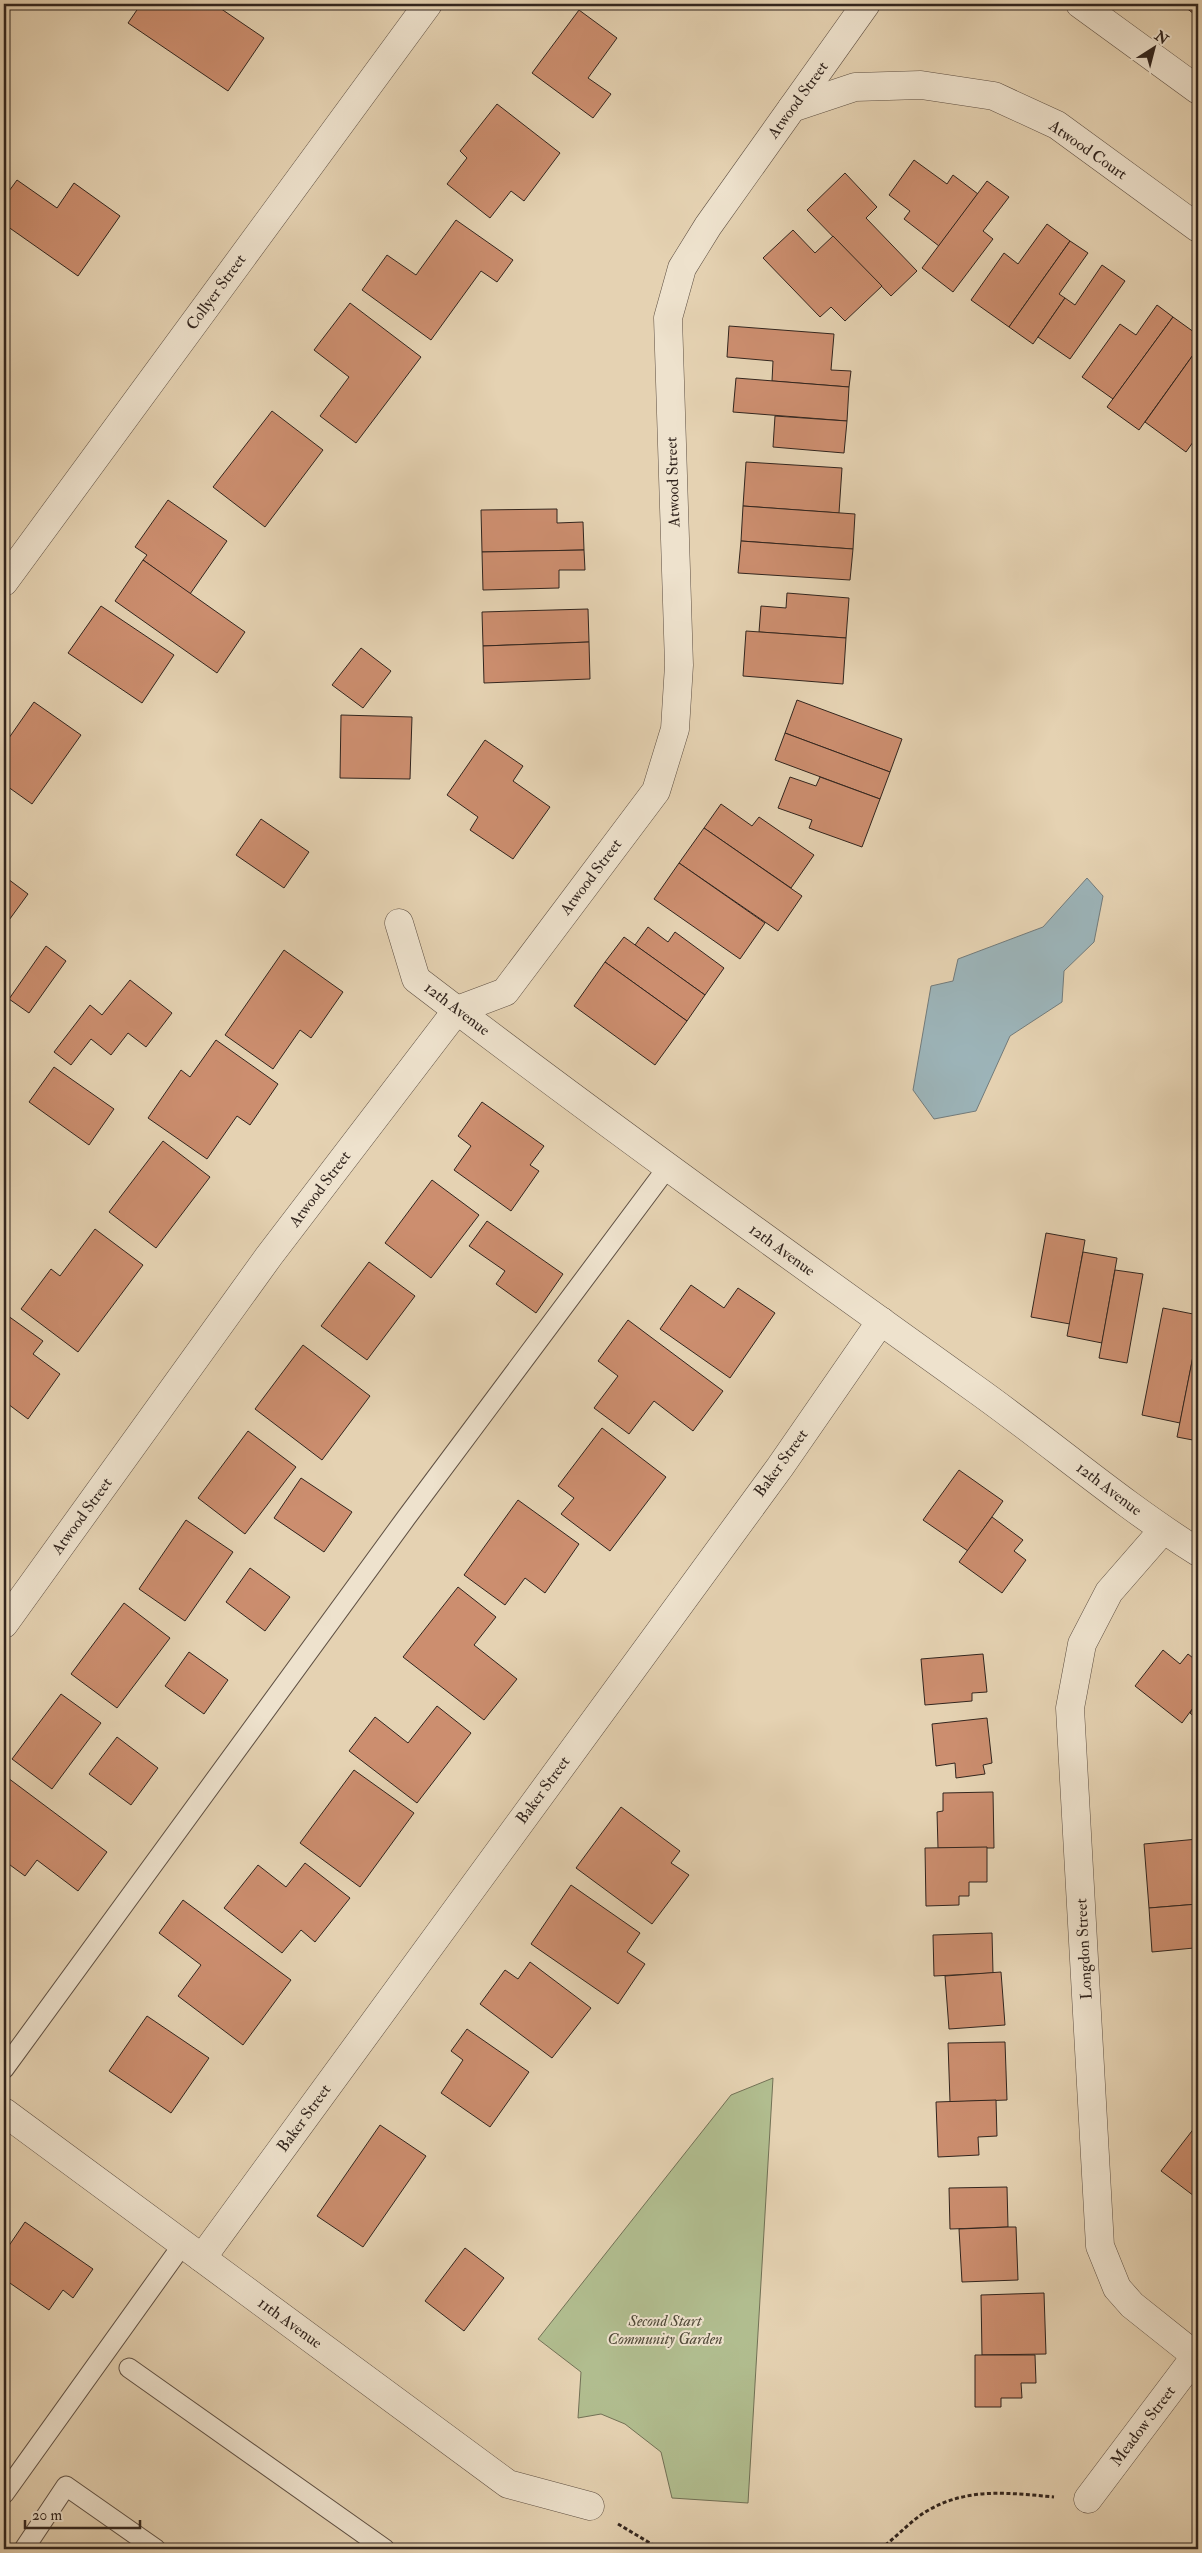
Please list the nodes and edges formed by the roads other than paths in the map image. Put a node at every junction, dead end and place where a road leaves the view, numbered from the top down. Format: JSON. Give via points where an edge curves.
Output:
{"nodes":[{"id":1,"x":428,"y":4,"type":"edge"},
{"id":2,"x":866,"y":4,"type":"edge"},
{"id":3,"x":1080,"y":4,"type":"edge"},
{"id":4,"x":1198,"y":90,"type":"edge"},
{"id":5,"x":792,"y":108,"type":"junction"},
{"id":6,"x":1198,"y":228,"type":"edge"},
{"id":7,"x":4,"y":582,"type":"edge"},
{"id":8,"x":399,"y":923,"type":"dead end"},
{"id":9,"x":457,"y":1010,"type":"junction"},
{"id":10,"x":667,"y":1168,"type":"junction"},
{"id":11,"x":881,"y":1321,"type":"junction"},
{"id":12,"x":1163,"y":1530,"type":"junction"},
{"id":13,"x":1198,"y":1552,"type":"edge"},
{"id":14,"x":4,"y":1624,"type":"edge"},
{"id":15,"x":4,"y":2069,"type":"edge"},
{"id":16,"x":5,"y":2116,"type":"edge"},
{"id":17,"x":193,"y":2251,"type":"junction"},
{"id":18,"x":1197,"y":2354,"type":"edge"},
{"id":19,"x":129,"y":2368,"type":"dead end"},
{"id":20,"x":4,"y":2494,"type":"edge"},
{"id":21,"x":1088,"y":2499,"type":"road end"},
{"id":22,"x":590,"y":2506,"type":"road end"},
{"id":23,"x":24,"y":2549,"type":"edge"},
{"id":24,"x":156,"y":2549,"type":"edge"},
{"id":25,"x":385,"y":2549,"type":"edge"}],
"edges":[{"from":1,"to":7,"type":"street","name":"Collyer Street"},
{"from":2,"to":5,"type":"street","name":"Atwood Street"},
{"from":3,"to":4,"type":"street"},
{"from":5,"to":6,"type":"street","name":"Atwood Court","via":[[855,87],[921,84],[994,96],[1057,125]]},
{"from":5,"to":9,"type":"street","name":"Atwood Street","via":[[682,268],[668,318],[679,665],[675,729],[656,791],[505,992]]},
{"from":8,"to":9,"type":"street","name":"12th Avenue","via":[[416,979]]},
{"from":9,"to":10,"type":"street","name":"12th Avenue"},
{"from":9,"to":14,"type":"street","name":"Atwood Street","via":[[269,1256]]},
{"from":10,"to":11,"type":"street","name":"12th Avenue"},
{"from":10,"to":15,"type":"lane","via":[[400,1526]]},
{"from":11,"to":12,"type":"street","name":"12th Avenue","via":[[1016,1417]]},
{"from":11,"to":17,"type":"street","name":"Baker Street","via":[[780,1467]]},
{"from":12,"to":13,"type":"street","name":"12th Avenue"},
{"from":12,"to":18,"type":"street","name":"Longdon Street","via":[[1109,1592],[1082,1644],[1070,1708],[1100,2246],[1122,2294]]},
{"from":16,"to":17,"type":"street","name":"11th Avenue"},
{"from":17,"to":20,"type":"lane"},
{"from":17,"to":22,"type":"street","name":"11th Avenue","via":[[508,2484]]},
{"from":18,"to":21,"type":"street","name":"Meadow Street"},
{"from":19,"to":25,"type":"lane"},
{"from":23,"to":24,"type":"lane","via":[[66,2486]]}]}
